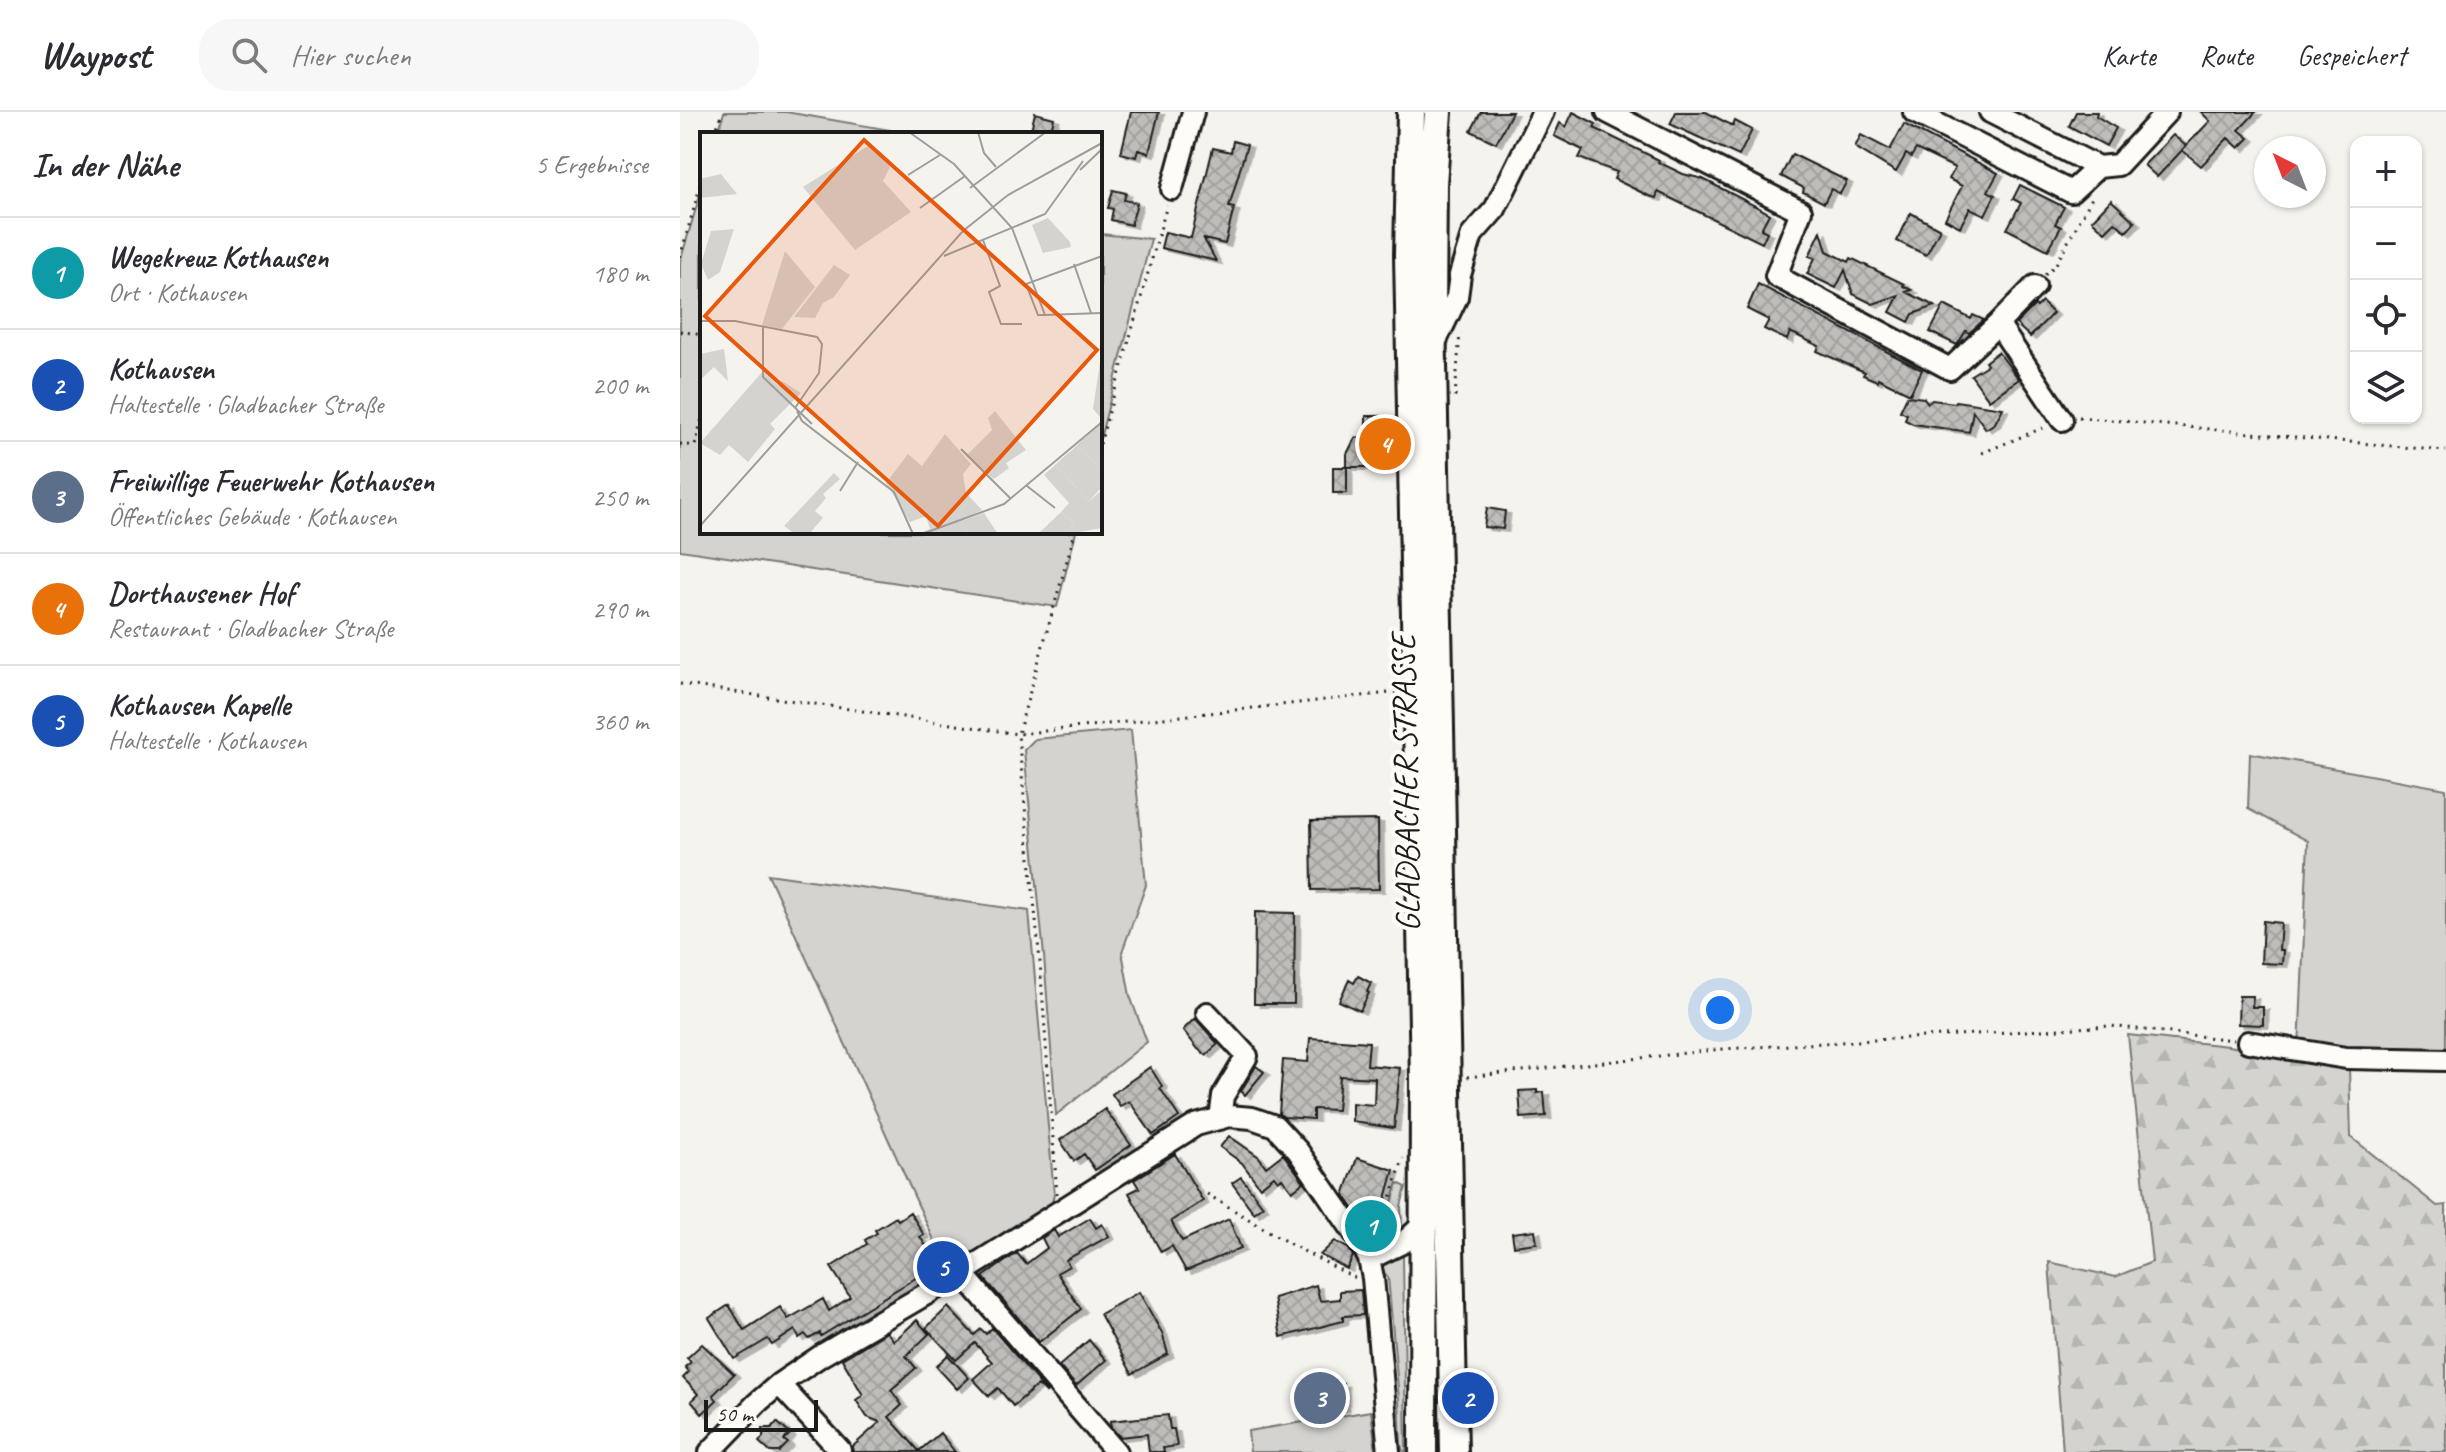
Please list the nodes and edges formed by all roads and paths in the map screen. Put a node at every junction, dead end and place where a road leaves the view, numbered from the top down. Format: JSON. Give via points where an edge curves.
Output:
{"nodes":[{"id":1,"x":722,"y":112,"type":"edge"},
{"id":2,"x":1193,"y":112,"type":"edge"},
{"id":3,"x":1411,"y":112,"type":"edge"},
{"id":4,"x":1438,"y":112,"type":"edge"},
{"id":5,"x":1543,"y":112,"type":"edge"},
{"id":6,"x":1607,"y":112,"type":"edge"},
{"id":7,"x":1914,"y":112,"type":"edge"},
{"id":8,"x":1990,"y":112,"type":"edge"},
{"id":9,"x":2167,"y":112,"type":"edge"},
{"id":10,"x":716,"y":132,"type":"edge"},
{"id":11,"x":2101,"y":167,"type":"junction"},
{"id":12,"x":700,"y":187,"type":"edge"},
{"id":13,"x":1172,"y":189,"type":"joint"},
{"id":14,"x":680,"y":257,"type":"edge"},
{"id":15,"x":2035,"y":286,"type":"joint"},
{"id":16,"x":1998,"y":324,"type":"junction"},
{"id":17,"x":680,"y":331,"type":"edge"},
{"id":18,"x":700,"y":335,"type":"edge"},
{"id":19,"x":1433,"y":349,"type":"junction"},
{"id":20,"x":2062,"y":420,"type":"junction"},
{"id":21,"x":700,"y":426,"type":"edge"},
{"id":22,"x":1102,"y":437,"type":"edge"},
{"id":23,"x":680,"y":444,"type":"edge"},
{"id":24,"x":2446,"y":451,"type":"edge"},
{"id":25,"x":1982,"y":453,"type":"dead end"},
{"id":26,"x":1074,"y":534,"type":"edge"},
{"id":27,"x":680,"y":684,"type":"edge"},
{"id":28,"x":1400,"y":692,"type":"dead end"},
{"id":29,"x":1018,"y":734,"type":"junction"},
{"id":30,"x":1207,"y":1013,"type":"dead end"},
{"id":31,"x":2248,"y":1042,"type":"joint"},
{"id":32,"x":2446,"y":1060,"type":"edge"},
{"id":33,"x":1461,"y":1078,"type":"dead end"},
{"id":34,"x":1220,"y":1119,"type":"junction"},
{"id":35,"x":1207,"y":1194,"type":"dead end"},
{"id":36,"x":1065,"y":1208,"type":"junction"},
{"id":37,"x":1424,"y":1224,"type":"junction"},
{"id":38,"x":1369,"y":1259,"type":"junction"},
{"id":39,"x":962,"y":1273,"type":"junction"},
{"id":40,"x":1374,"y":1286,"type":"junction"},
{"id":41,"x":779,"y":1384,"type":"junction"},
{"id":42,"x":840,"y":1450,"type":"edge"},
{"id":43,"x":710,"y":1452,"type":"edge"},
{"id":44,"x":1116,"y":1452,"type":"edge"},
{"id":45,"x":1389,"y":1452,"type":"edge"},
{"id":46,"x":1423,"y":1452,"type":"edge"},
{"id":47,"x":1454,"y":1452,"type":"edge"}],
"edges":[{"from":1,"to":10,"type":"path"},
{"from":2,"to":13,"type":"street"},
{"from":3,"to":37,"type":"main road","name":"GLADBACHER STRASSE","via":[[1408,255]]},
{"from":4,"to":19,"type":"main road","name":"GLADBACHER STRASSE"},
{"from":5,"to":19,"type":"street","via":[[1495,209],[1472,235],[1457,297]]},
{"from":6,"to":16,"type":"street","via":[[1801,211],[1776,276],[1950,369]]},
{"from":7,"to":11,"type":"street","via":[[2071,192]]},
{"from":8,"to":11,"type":"street"},
{"from":9,"to":11,"type":"street","via":[[2118,165]]},
{"from":11,"to":15,"type":"path","via":[[2094,194],[2056,264]]},
{"from":12,"to":14,"type":"path"},
{"from":13,"to":22,"type":"path"},
{"from":15,"to":16,"type":"street"},
{"from":16,"to":20,"type":"street"},
{"from":17,"to":18,"type":"path"},
{"from":19,"to":47,"type":"main road","name":"GLADBACHER STRASSE"},
{"from":20,"to":24,"type":"path","via":[[2081,416]]},
{"from":20,"to":25,"type":"path"},
{"from":21,"to":23,"type":"path","via":[[695,446]]},
{"from":26,"to":29,"type":"path"},
{"from":27,"to":29,"type":"path"},
{"from":28,"to":29,"type":"path"},
{"from":29,"to":36,"type":"path","via":[[1057,1194]]},
{"from":30,"to":34,"type":"street","via":[[1247,1056],[1223,1096]]},
{"from":31,"to":32,"type":"street","via":[[2346,1058]]},
{"from":31,"to":33,"type":"path","via":[[2110,1026],[1723,1049]]},
{"from":34,"to":36,"type":"street","via":[[1196,1125]]},
{"from":34,"to":38,"type":"street","via":[[1252,1118],[1275,1126],[1298,1151]]},
{"from":35,"to":40,"type":"path"},
{"from":36,"to":39,"type":"street"},
{"from":37,"to":38,"type":"street","via":[[1404,1242]]},
{"from":37,"to":46,"type":"main road","name":"GLADBACHER STRASSE"},
{"from":38,"to":40,"type":"street"},
{"from":39,"to":41,"type":"street"},
{"from":39,"to":44,"type":"street"},
{"from":40,"to":45,"type":"street"},
{"from":41,"to":42,"type":"street"},
{"from":41,"to":43,"type":"street"}]}
